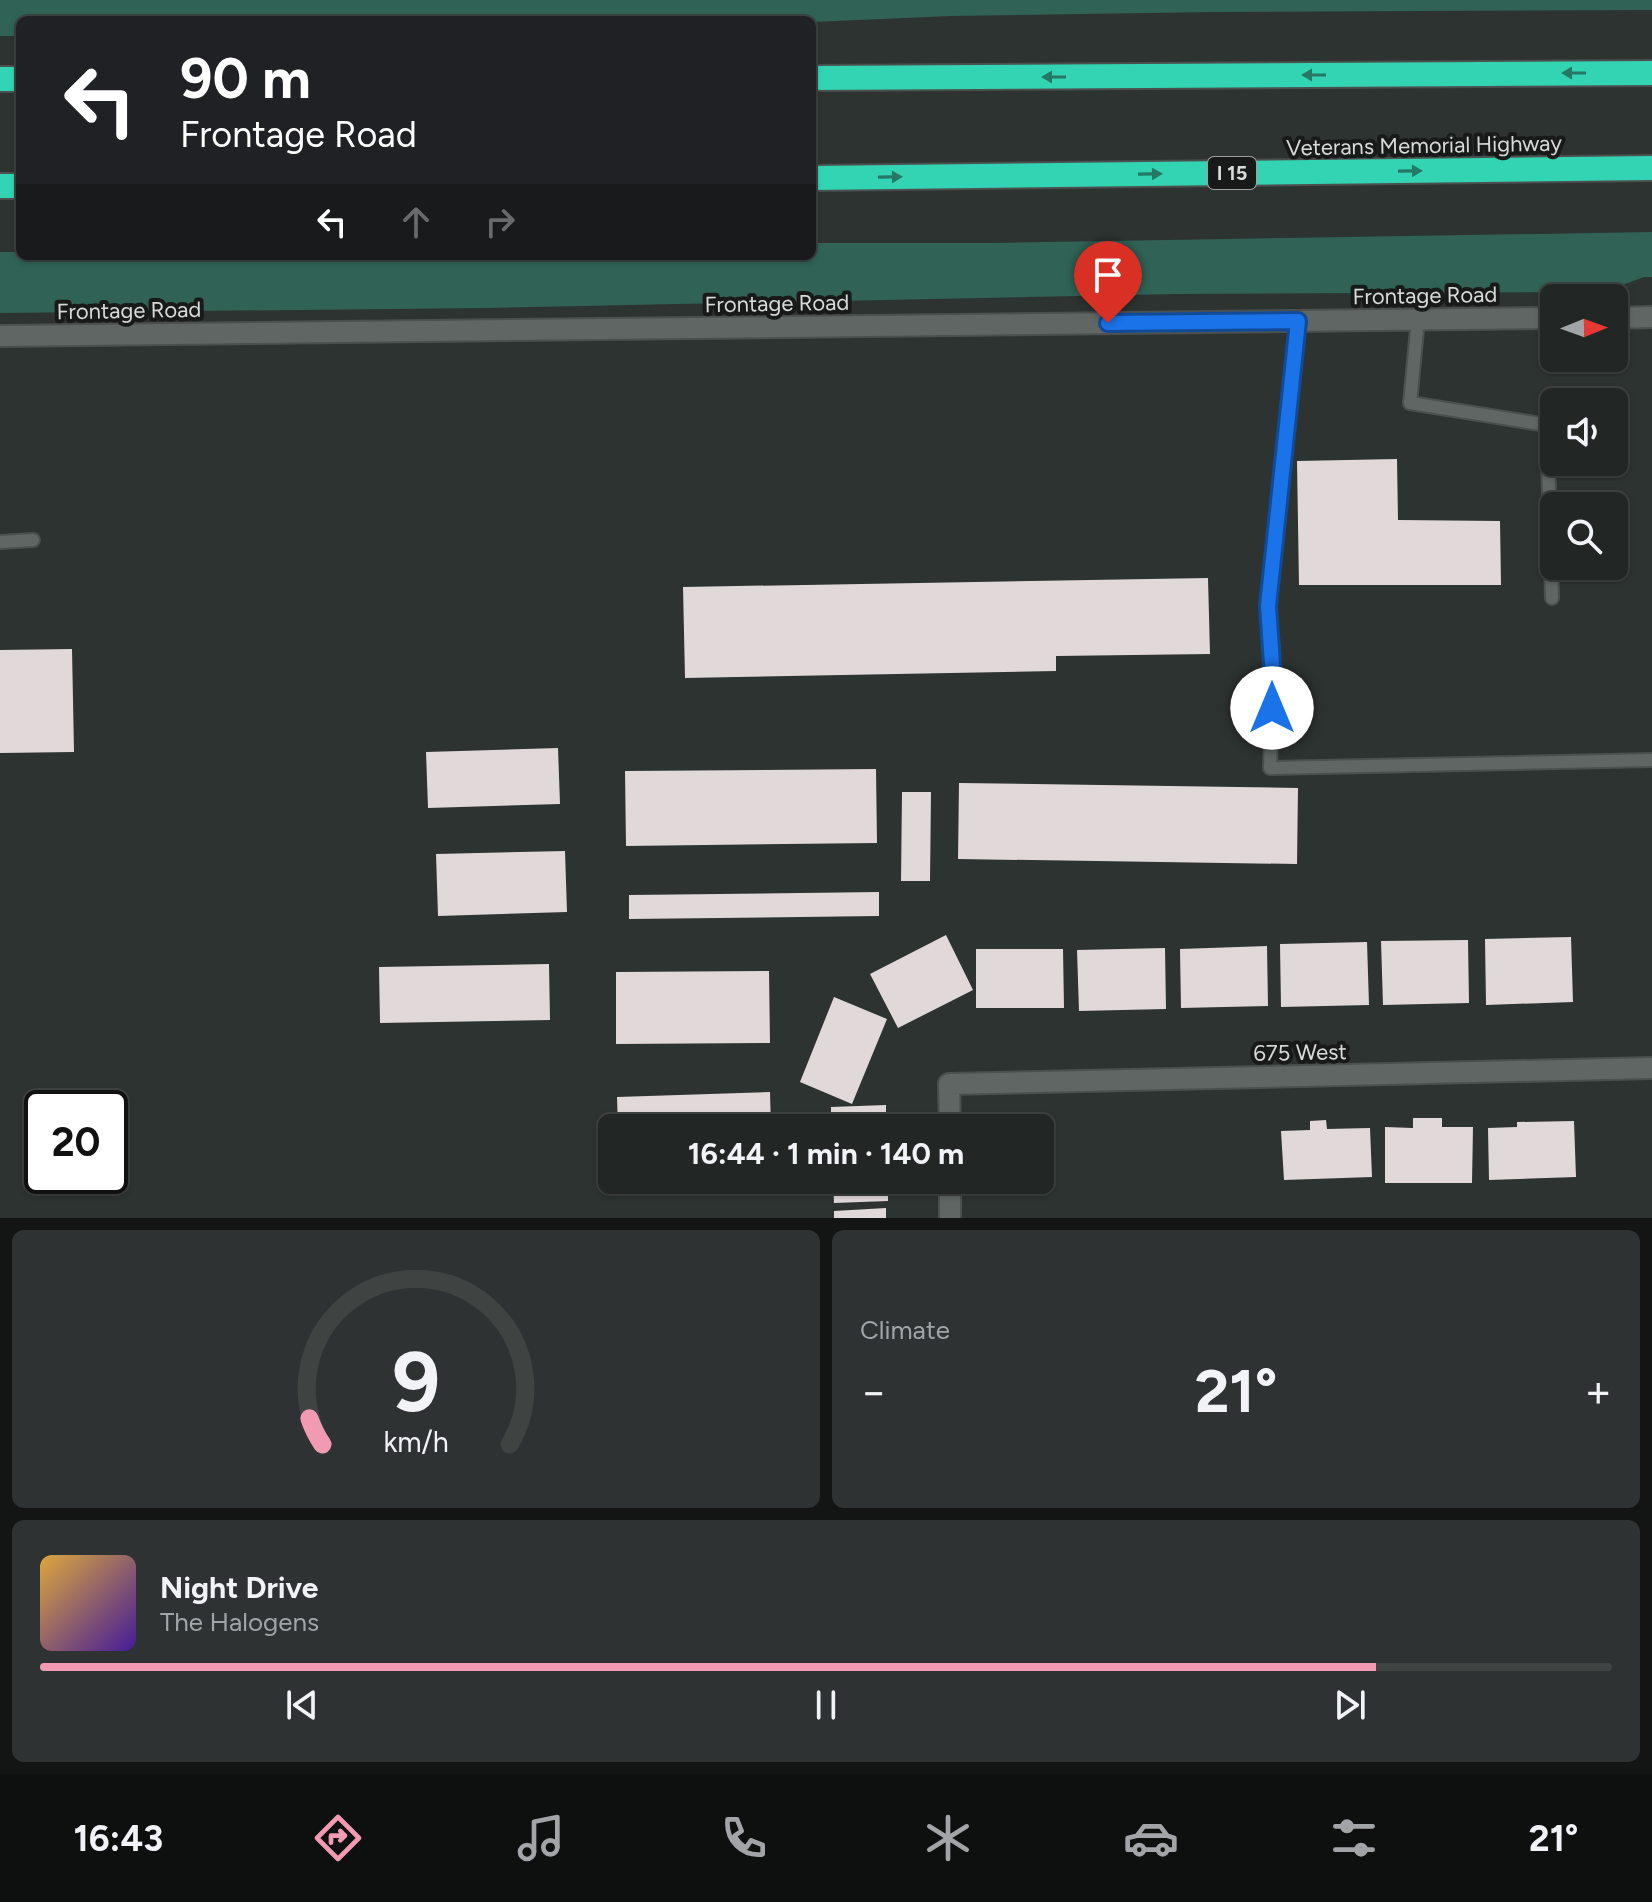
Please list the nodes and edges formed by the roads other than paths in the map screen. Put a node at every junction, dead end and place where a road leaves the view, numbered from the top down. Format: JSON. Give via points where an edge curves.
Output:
{"nodes":[{"id":1,"x":1652,"y":73,"type":"edge"},
{"id":2,"x":816,"y":78,"type":"edge"},
{"id":3,"x":1652,"y":168,"type":"edge"},
{"id":4,"x":816,"y":178,"type":"edge"},
{"id":5,"x":1652,"y":317,"type":"edge"},
{"id":6,"x":1540,"y":318,"type":"edge"},
{"id":7,"x":1628,"y":318,"type":"edge"},
{"id":8,"x":1418,"y":319,"type":"junction"},
{"id":9,"x":1298,"y":321,"type":"junction"},
{"id":10,"x":0,"y":336,"type":"edge"},
{"id":11,"x":33,"y":540,"type":"dead end"},
{"id":12,"x":0,"y":542,"type":"edge"},
{"id":13,"x":1552,"y":598,"type":"dead end"},
{"id":14,"x":1652,"y":760,"type":"edge"},
{"id":15,"x":1652,"y":1068,"type":"edge"},
{"id":16,"x":950,"y":1114,"type":"edge"},
{"id":17,"x":950,"y":1194,"type":"edge"},
{"id":18,"x":950,"y":1218,"type":"edge"}],
"edges":[{"from":1,"to":2,"type":"highway","one_way":true},
{"from":4,"to":3,"type":"highway","name":"Veterans Memorial Highway","number":"I 15","one_way":true},
{"from":5,"to":7,"type":"street"},
{"from":6,"to":8,"type":"street","name":"Frontage Road"},
{"from":8,"to":9,"type":"street","name":"Frontage Road"},
{"from":8,"to":13,"type":"lane","via":[[1410,403],[1547,425]]},
{"from":9,"to":10,"type":"street","name":"Frontage Road"},
{"from":9,"to":14,"type":"lane","via":[[1268,606],[1273,678],[1270,768]]},
{"from":11,"to":12,"type":"lane"},
{"from":15,"to":16,"type":"street","name":"675 West","via":[[949,1084]]},
{"from":17,"to":18,"type":"street"}]}
